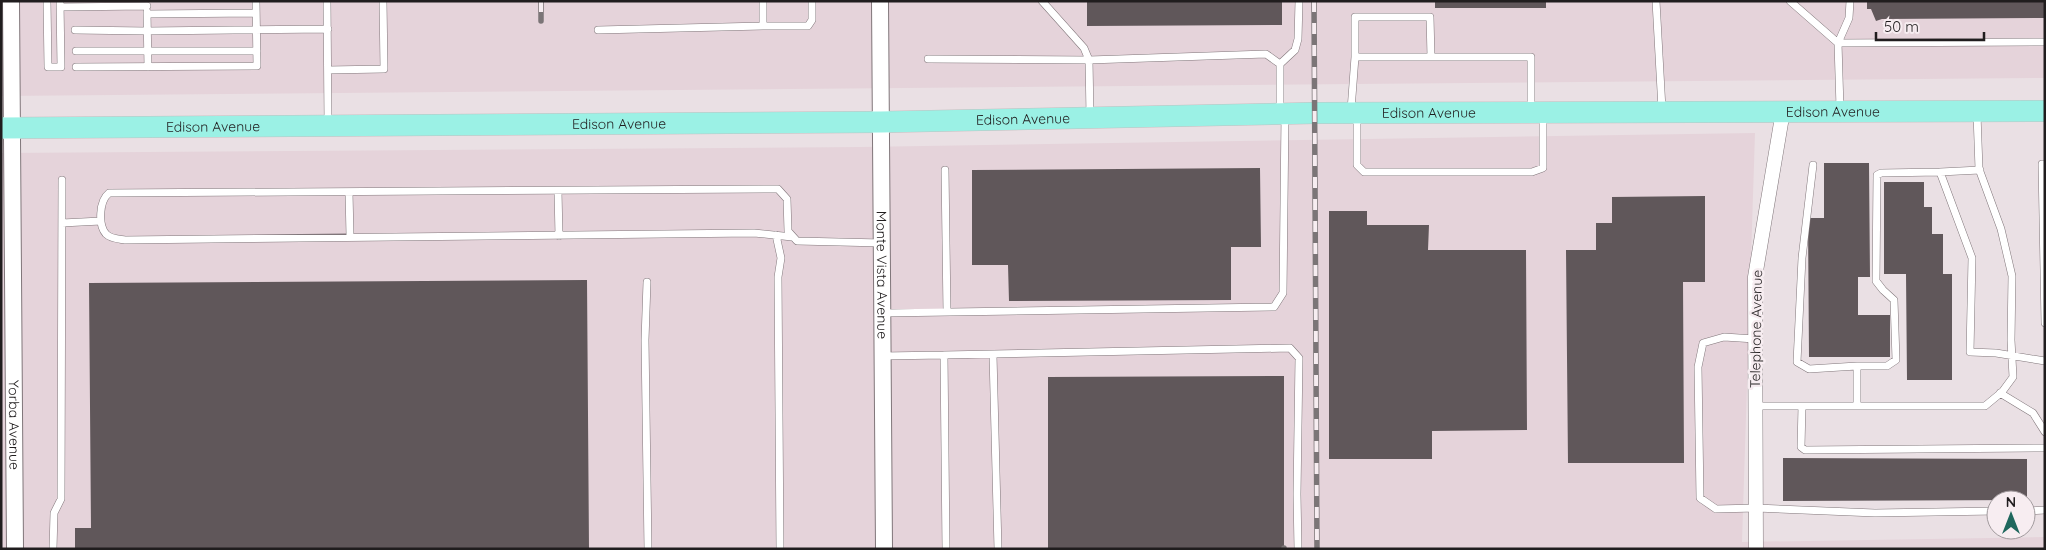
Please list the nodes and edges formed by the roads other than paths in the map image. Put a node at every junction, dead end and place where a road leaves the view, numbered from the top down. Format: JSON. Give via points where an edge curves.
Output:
{"nodes":[{"id":1,"x":11,"y":1,"type":"edge"},
{"id":2,"x":47,"y":1,"type":"edge"},
{"id":3,"x":256,"y":1,"type":"edge"},
{"id":4,"x":327,"y":1,"type":"edge"},
{"id":5,"x":383,"y":1,"type":"edge"},
{"id":6,"x":763,"y":1,"type":"edge"},
{"id":7,"x":812,"y":1,"type":"edge"},
{"id":8,"x":880,"y":1,"type":"edge"},
{"id":9,"x":1042,"y":1,"type":"edge"},
{"id":10,"x":1299,"y":1,"type":"edge"},
{"id":11,"x":1656,"y":1,"type":"edge"},
{"id":12,"x":1790,"y":1,"type":"edge"},
{"id":13,"x":1850,"y":1,"type":"edge"},
{"id":14,"x":147,"y":3,"type":"edge"},
{"id":15,"x":60,"y":4,"type":"edge"},
{"id":16,"x":147,"y":14,"type":"junction"},
{"id":17,"x":256,"y":14,"type":"junction"},
{"id":18,"x":763,"y":26,"type":"junction"},
{"id":19,"x":328,"y":29,"type":"junction"},
{"id":20,"x":76,"y":30,"type":"dead end"},
{"id":21,"x":256,"y":30,"type":"junction"},
{"id":22,"x":598,"y":30,"type":"dead end"},
{"id":23,"x":147,"y":32,"type":"junction"},
{"id":24,"x":2045,"y":42,"type":"edge"},
{"id":25,"x":1838,"y":44,"type":"junction"},
{"id":26,"x":76,"y":51,"type":"dead end"},
{"id":27,"x":148,"y":51,"type":"junction"},
{"id":28,"x":257,"y":51,"type":"junction"},
{"id":29,"x":1355,"y":57,"type":"junction"},
{"id":30,"x":1431,"y":57,"type":"junction"},
{"id":31,"x":928,"y":59,"type":"dead end"},
{"id":32,"x":1089,"y":60,"type":"junction"},
{"id":33,"x":1280,"y":64,"type":"junction"},
{"id":34,"x":76,"y":67,"type":"dead end"},
{"id":35,"x":148,"y":67,"type":"junction"},
{"id":36,"x":328,"y":70,"type":"junction"},
{"id":37,"x":1783,"y":111,"type":"junction"},
{"id":38,"x":1840,"y":111,"type":"junction"},
{"id":39,"x":1977,"y":111,"type":"junction"},
{"id":40,"x":2045,"y":111,"type":"edge"},
{"id":41,"x":1537,"y":112,"type":"junction"},
{"id":42,"x":1662,"y":112,"type":"junction"},
{"id":43,"x":1354,"y":113,"type":"junction"},
{"id":44,"x":1283,"y":114,"type":"junction"},
{"id":45,"x":1090,"y":118,"type":"junction"},
{"id":46,"x":881,"y":122,"type":"junction"},
{"id":47,"x":328,"y":126,"type":"junction"},
{"id":48,"x":7,"y":128,"type":"edge"},
{"id":49,"x":2045,"y":164,"type":"edge"},
{"id":50,"x":1812,"y":165,"type":"dead end"},
{"id":51,"x":945,"y":170,"type":"dead end"},
{"id":52,"x":1980,"y":170,"type":"junction"},
{"id":53,"x":1940,"y":172,"type":"junction"},
{"id":54,"x":62,"y":180,"type":"dead end"},
{"id":55,"x":558,"y":191,"type":"junction"},
{"id":56,"x":349,"y":192,"type":"junction"},
{"id":57,"x":101,"y":221,"type":"junction"},
{"id":58,"x":62,"y":223,"type":"junction"},
{"id":59,"x":776,"y":235,"type":"junction"},
{"id":60,"x":350,"y":236,"type":"junction"},
{"id":61,"x":559,"y":236,"type":"junction"},
{"id":62,"x":792,"y":237,"type":"junction"},
{"id":63,"x":882,"y":243,"type":"junction"},
{"id":64,"x":647,"y":282,"type":"dead end"},
{"id":65,"x":947,"y":312,"type":"junction"},
{"id":66,"x":882,"y":313,"type":"junction"},
{"id":67,"x":2045,"y":323,"type":"edge"},
{"id":68,"x":1755,"y":339,"type":"junction"},
{"id":69,"x":944,"y":355,"type":"junction"},
{"id":70,"x":993,"y":355,"type":"junction"},
{"id":71,"x":883,"y":356,"type":"junction"},
{"id":72,"x":2012,"y":357,"type":"junction"},
{"id":73,"x":2045,"y":361,"type":"edge"},
{"id":74,"x":1857,"y":366,"type":"junction"},
{"id":75,"x":2000,"y":393,"type":"junction"},
{"id":76,"x":1756,"y":406,"type":"junction"},
{"id":77,"x":1802,"y":406,"type":"junction"},
{"id":78,"x":1857,"y":406,"type":"junction"},
{"id":79,"x":2044,"y":429,"type":"edge"},
{"id":80,"x":2045,"y":448,"type":"edge"},
{"id":81,"x":1756,"y":508,"type":"junction"},
{"id":82,"x":1986,"y":511,"type":"edge"},
{"id":83,"x":14,"y":549,"type":"edge"},
{"id":84,"x":53,"y":549,"type":"edge"},
{"id":85,"x":648,"y":549,"type":"edge"},
{"id":86,"x":780,"y":549,"type":"edge"},
{"id":87,"x":884,"y":549,"type":"edge"},
{"id":88,"x":946,"y":549,"type":"edge"},
{"id":89,"x":998,"y":549,"type":"edge"},
{"id":90,"x":1298,"y":549,"type":"edge"},
{"id":91,"x":1756,"y":549,"type":"edge"}],
"edges":[{"from":1,"to":48,"type":"street","name":"Yorba Avenue"},
{"from":2,"to":15,"type":"lane","via":[[48,67],[61,67]]},
{"from":3,"to":17,"type":"lane"},
{"from":4,"to":19,"type":"lane"},
{"from":5,"to":36,"type":"lane","via":[[384,69]]},
{"from":6,"to":18,"type":"lane"},
{"from":7,"to":18,"type":"lane","via":[[812,20],[808,26]]},
{"from":8,"to":46,"type":"street","name":"Monte Vista Avenue"},
{"from":9,"to":32,"type":"lane","via":[[1084,48]]},
{"from":10,"to":33,"type":"lane","via":[[1295,50]]},
{"from":11,"to":42,"type":"lane"},
{"from":12,"to":25,"type":"lane"},
{"from":13,"to":25,"type":"lane","via":[[1850,18]]},
{"from":14,"to":15,"type":"lane"},
{"from":14,"to":16,"type":"lane"},
{"from":16,"to":17,"type":"lane"},
{"from":16,"to":23,"type":"lane"},
{"from":17,"to":21,"type":"lane"},
{"from":18,"to":22,"type":"lane"},
{"from":19,"to":21,"type":"lane"},
{"from":19,"to":36,"type":"lane"},
{"from":20,"to":23,"type":"lane"},
{"from":21,"to":23,"type":"lane"},
{"from":21,"to":28,"type":"lane"},
{"from":23,"to":27,"type":"lane"},
{"from":24,"to":25,"type":"lane"},
{"from":25,"to":38,"type":"lane"},
{"from":26,"to":27,"type":"lane"},
{"from":27,"to":28,"type":"lane"},
{"from":27,"to":35,"type":"lane"},
{"from":28,"to":35,"type":"lane","via":[[257,66]]},
{"from":29,"to":30,"type":"lane"},
{"from":29,"to":30,"type":"lane","via":[[1355,17],[1430,17]]},
{"from":29,"to":43,"type":"lane"},
{"from":30,"to":41,"type":"lane","via":[[1531,57]]},
{"from":31,"to":32,"type":"lane"},
{"from":32,"to":33,"type":"lane","via":[[1266,54]]},
{"from":32,"to":45,"type":"lane"},
{"from":33,"to":44,"type":"lane"},
{"from":34,"to":35,"type":"lane"},
{"from":36,"to":47,"type":"lane"},
{"from":37,"to":38,"type":"main road","name":"Edison Avenue"},
{"from":37,"to":42,"type":"main road","name":"Edison Avenue"},
{"from":37,"to":68,"type":"street","name":"Telephone Avenue","via":[[1755,276]]},
{"from":38,"to":39,"type":"main road","name":"Edison Avenue"},
{"from":39,"to":40,"type":"main road","name":"Edison Avenue"},
{"from":39,"to":52,"type":"lane"},
{"from":41,"to":42,"type":"main road","name":"Edison Avenue"},
{"from":41,"to":43,"type":"main road","name":"Edison Avenue"},
{"from":41,"to":43,"type":"lane","via":[[1543,168],[1532,172],[1364,172],[1357,165]]},
{"from":43,"to":44,"type":"main road","name":"Edison Avenue"},
{"from":44,"to":45,"type":"main road","name":"Edison Avenue"},
{"from":44,"to":65,"type":"lane","via":[[1283,293],[1274,308]]},
{"from":45,"to":46,"type":"main road","name":"Edison Avenue"},
{"from":46,"to":47,"type":"main road","name":"Edison Avenue"},
{"from":46,"to":63,"type":"street","name":"Monte Vista Avenue"},
{"from":47,"to":48,"type":"main road","name":"Edison Avenue"},
{"from":48,"to":83,"type":"street","name":"Yorba Avenue"},
{"from":49,"to":67,"type":"lane","via":[[2042,164]]},
{"from":50,"to":74,"type":"lane","via":[[1802,258],[1797,362],[1808,369]]},
{"from":51,"to":65,"type":"lane"},
{"from":52,"to":53,"type":"lane"},
{"from":52,"to":72,"type":"lane","via":[[2001,229],[2012,276]]},
{"from":53,"to":72,"type":"lane","via":[[1972,258],[1970,352]]},
{"from":53,"to":74,"type":"lane","via":[[1877,175],[1876,281],[1894,300],[1896,360],[1887,366]]},
{"from":54,"to":58,"type":"lane"},
{"from":55,"to":56,"type":"lane"},
{"from":55,"to":61,"type":"lane"},
{"from":55,"to":62,"type":"lane","via":[[778,189],[787,199],[788,232]]},
{"from":56,"to":57,"type":"lane","via":[[109,193],[103,199]]},
{"from":56,"to":60,"type":"lane"},
{"from":57,"to":58,"type":"lane"},
{"from":57,"to":60,"type":"lane","via":[[106,234],[125,240]]},
{"from":58,"to":84,"type":"lane","via":[[61,499],[54,514]]},
{"from":59,"to":61,"type":"lane"},
{"from":59,"to":62,"type":"lane"},
{"from":59,"to":86,"type":"lane","via":[[781,258],[778,278]]},
{"from":60,"to":61,"type":"lane"},
{"from":62,"to":63,"type":"lane","via":[[806,242]]},
{"from":63,"to":66,"type":"street","name":"Monte Vista Avenue"},
{"from":64,"to":85,"type":"lane"},
{"from":65,"to":66,"type":"lane"},
{"from":66,"to":71,"type":"street","name":"Monte Vista Avenue"},
{"from":68,"to":76,"type":"street","name":"Telephone Avenue"},
{"from":68,"to":81,"type":"lane","via":[[1724,338],[1703,343],[1698,367],[1700,498],[1716,509]]},
{"from":69,"to":70,"type":"lane"},
{"from":69,"to":71,"type":"lane"},
{"from":69,"to":88,"type":"lane"},
{"from":70,"to":89,"type":"lane"},
{"from":70,"to":90,"type":"lane","via":[[1290,348],[1299,358]]},
{"from":71,"to":87,"type":"street","name":"Monte Vista Avenue"},
{"from":72,"to":73,"type":"lane"},
{"from":72,"to":75,"type":"lane","via":[[2013,378]]},
{"from":74,"to":78,"type":"lane"},
{"from":75,"to":78,"type":"lane","via":[[1985,406]]},
{"from":75,"to":79,"type":"lane","via":[[2033,412]]},
{"from":76,"to":77,"type":"lane"},
{"from":76,"to":81,"type":"street","name":"Telephone Avenue"},
{"from":77,"to":78,"type":"lane"},
{"from":77,"to":80,"type":"lane","via":[[1801,447],[1805,450]]},
{"from":81,"to":82,"type":"lane","via":[[1875,513]]},
{"from":81,"to":91,"type":"street","name":"Telephone Avenue"}]}
